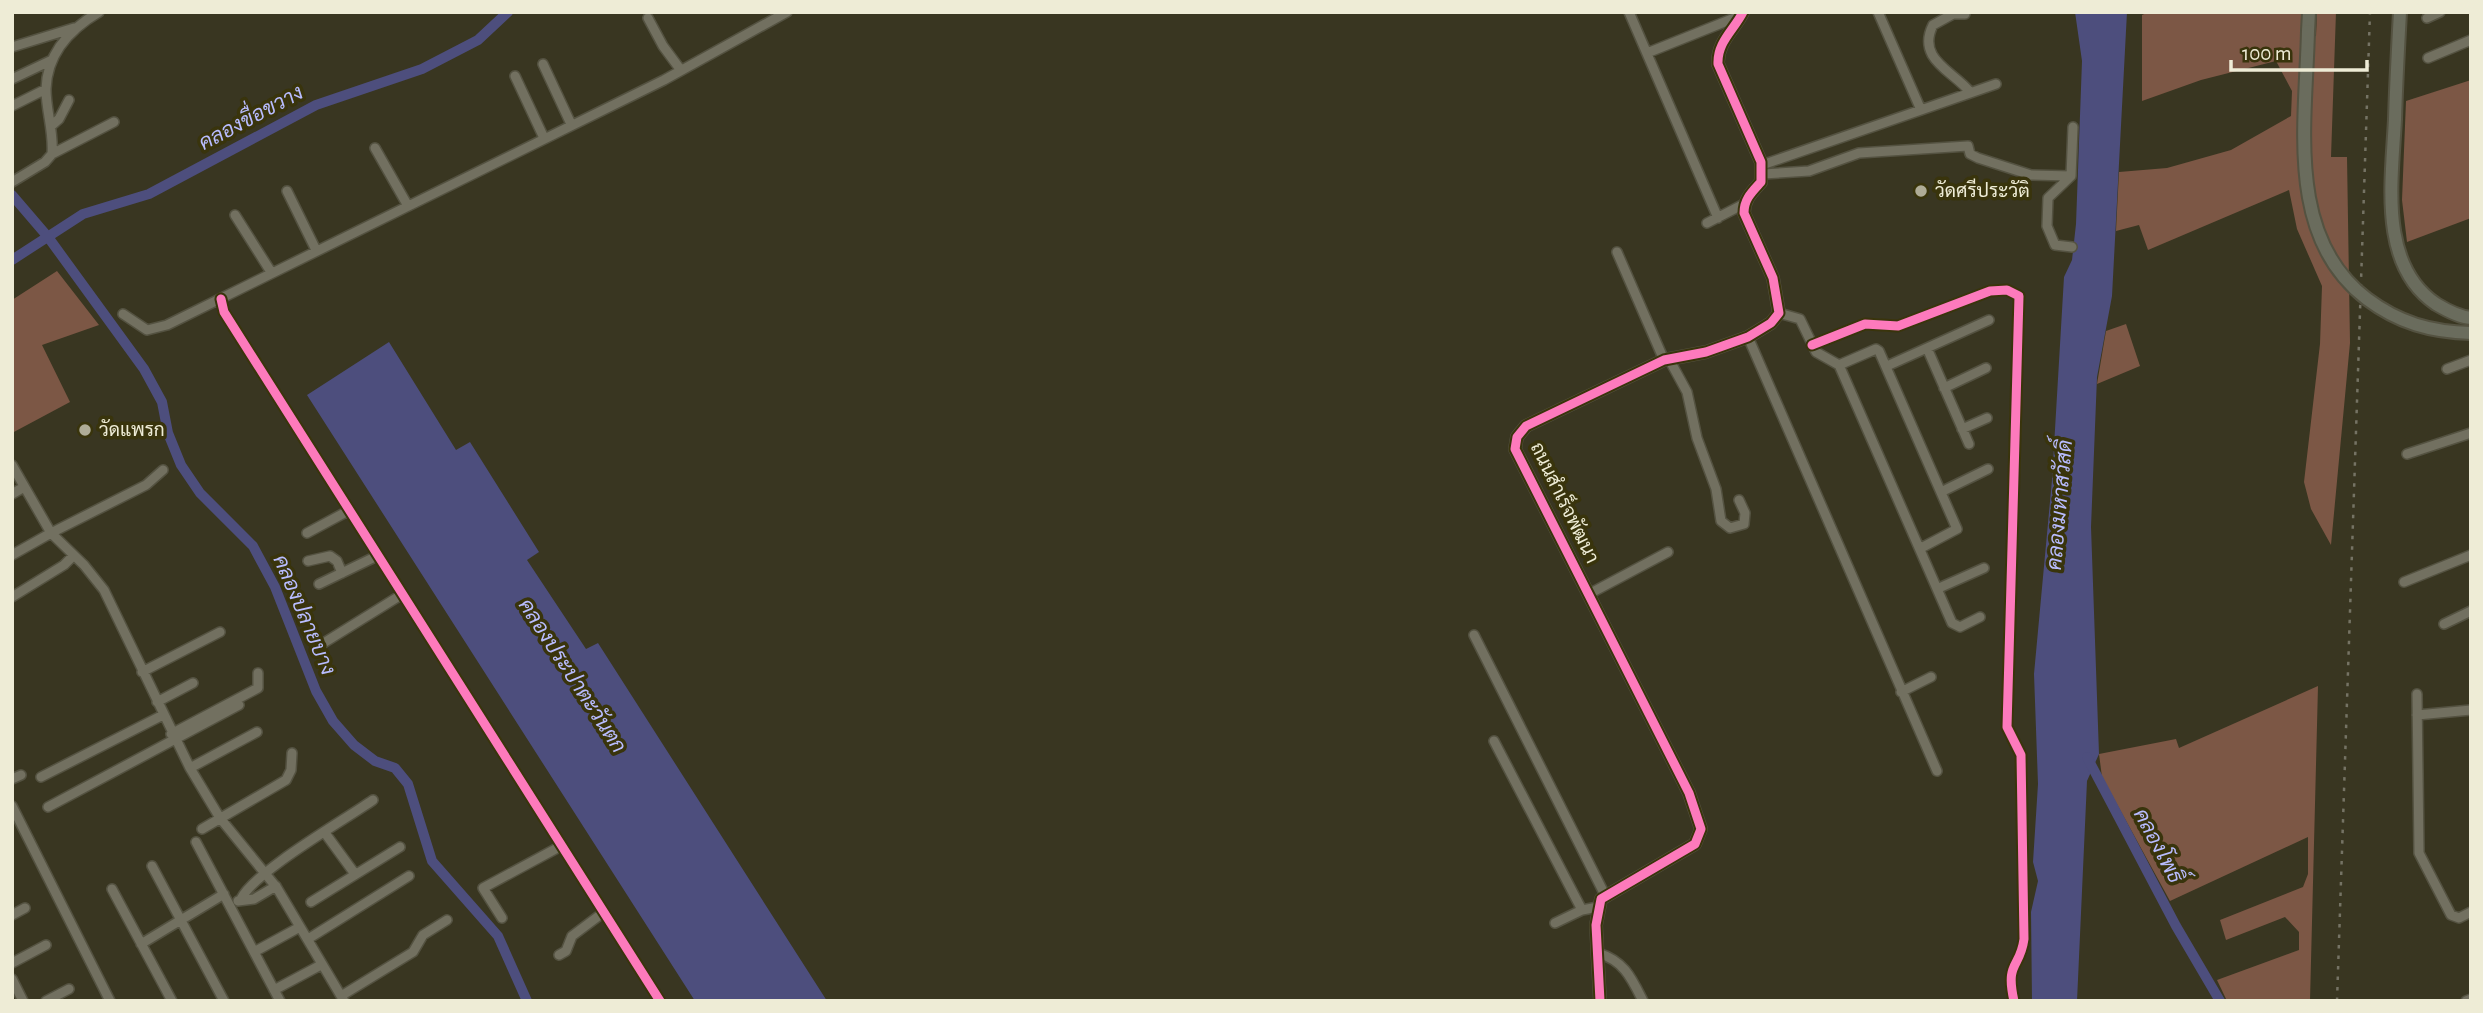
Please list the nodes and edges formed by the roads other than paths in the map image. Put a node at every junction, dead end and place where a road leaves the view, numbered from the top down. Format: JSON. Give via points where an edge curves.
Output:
{"nodes":[{"id":1,"x":99,"y":12,"type":"edge"},
{"id":2,"x":762,"y":12,"type":"edge"},
{"id":3,"x":787,"y":12,"type":"edge"},
{"id":4,"x":1629,"y":12,"type":"edge"},
{"id":5,"x":1878,"y":12,"type":"edge"},
{"id":6,"x":2309,"y":12,"type":"edge"},
{"id":7,"x":2400,"y":12,"type":"edge"},
{"id":8,"x":2440,"y":12,"type":"edge"},
{"id":9,"x":1742,"y":14,"type":"edge"},
{"id":10,"x":1965,"y":14,"type":"dead end"},
{"id":11,"x":648,"y":18,"type":"dead end"},
{"id":12,"x":2427,"y":18,"type":"dead end"},
{"id":13,"x":767,"y":23,"type":"junction"},
{"id":14,"x":74,"y":28,"type":"junction"},
{"id":15,"x":2471,"y":40,"type":"edge"},
{"id":16,"x":12,"y":47,"type":"edge"},
{"id":17,"x":1647,"y":53,"type":"junction"},
{"id":18,"x":2428,"y":58,"type":"dead end"},
{"id":19,"x":52,"y":60,"type":"junction"},
{"id":20,"x":543,"y":64,"type":"dead end"},
{"id":21,"x":680,"y":69,"type":"junction"},
{"id":22,"x":515,"y":76,"type":"dead end"},
{"id":23,"x":12,"y":79,"type":"edge"},
{"id":24,"x":1996,"y":84,"type":"dead end"},
{"id":25,"x":46,"y":89,"type":"junction"},
{"id":26,"x":1970,"y":92,"type":"junction"},
{"id":27,"x":69,"y":100,"type":"dead end"},
{"id":28,"x":12,"y":106,"type":"edge"},
{"id":29,"x":1920,"y":110,"type":"junction"},
{"id":30,"x":114,"y":122,"type":"dead end"},
{"id":31,"x":570,"y":124,"type":"junction"},
{"id":32,"x":51,"y":126,"type":"junction"},
{"id":33,"x":2073,"y":127,"type":"dead end"},
{"id":34,"x":544,"y":138,"type":"junction"},
{"id":35,"x":375,"y":148,"type":"dead end"},
{"id":36,"x":52,"y":154,"type":"junction"},
{"id":37,"x":1763,"y":170,"type":"junction"},
{"id":38,"x":2071,"y":176,"type":"junction"},
{"id":39,"x":12,"y":182,"type":"edge"},
{"id":40,"x":288,"y":191,"type":"dead end"},
{"id":41,"x":1744,"y":204,"type":"junction"},
{"id":42,"x":408,"y":206,"type":"junction"},
{"id":43,"x":235,"y":215,"type":"dead end"},
{"id":44,"x":1718,"y":218,"type":"junction"},
{"id":45,"x":1707,"y":223,"type":"dead end"},
{"id":46,"x":2072,"y":247,"type":"dead end"},
{"id":47,"x":316,"y":250,"type":"junction"},
{"id":48,"x":1617,"y":252,"type":"dead end"},
{"id":49,"x":271,"y":272,"type":"junction"},
{"id":50,"x":221,"y":299,"type":"junction"},
{"id":51,"x":1779,"y":313,"type":"junction"},
{"id":52,"x":123,"y":314,"type":"dead end"},
{"id":53,"x":2471,"y":318,"type":"edge"},
{"id":54,"x":1989,"y":320,"type":"dead end"},
{"id":55,"x":2471,"y":334,"type":"edge"},
{"id":56,"x":1748,"y":337,"type":"junction"},
{"id":57,"x":1812,"y":345,"type":"junction"},
{"id":58,"x":1927,"y":348,"type":"junction"},
{"id":59,"x":1667,"y":360,"type":"junction"},
{"id":60,"x":2471,"y":360,"type":"edge"},
{"id":61,"x":1839,"y":365,"type":"junction"},
{"id":62,"x":1887,"y":366,"type":"junction"},
{"id":63,"x":1986,"y":368,"type":"dead end"},
{"id":64,"x":2448,"y":369,"type":"dead end"},
{"id":65,"x":1944,"y":388,"type":"junction"},
{"id":66,"x":1987,"y":418,"type":"dead end"},
{"id":67,"x":1962,"y":429,"type":"junction"},
{"id":68,"x":2471,"y":433,"type":"edge"},
{"id":69,"x":1969,"y":444,"type":"dead end"},
{"id":70,"x":2407,"y":454,"type":"dead end"},
{"id":71,"x":12,"y":465,"type":"edge"},
{"id":72,"x":1988,"y":469,"type":"dead end"},
{"id":73,"x":163,"y":470,"type":"dead end"},
{"id":74,"x":24,"y":487,"type":"junction"},
{"id":75,"x":1943,"y":491,"type":"junction"},
{"id":76,"x":12,"y":494,"type":"edge"},
{"id":77,"x":1739,"y":500,"type":"dead end"},
{"id":78,"x":348,"y":511,"type":"junction"},
{"id":79,"x":51,"y":533,"type":"junction"},
{"id":80,"x":307,"y":533,"type":"dead end"},
{"id":81,"x":1921,"y":548,"type":"junction"},
{"id":82,"x":1668,"y":552,"type":"dead end"},
{"id":83,"x":12,"y":555,"type":"edge"},
{"id":84,"x":2471,"y":555,"type":"edge"},
{"id":85,"x":73,"y":556,"type":"junction"},
{"id":86,"x":376,"y":556,"type":"junction"},
{"id":87,"x":308,"y":561,"type":"dead end"},
{"id":88,"x":1984,"y":568,"type":"dead end"},
{"id":89,"x":342,"y":573,"type":"junction"},
{"id":90,"x":2404,"y":582,"type":"dead end"},
{"id":91,"x":319,"y":584,"type":"dead end"},
{"id":92,"x":1939,"y":588,"type":"junction"},
{"id":93,"x":1589,"y":594,"type":"junction"},
{"id":94,"x":401,"y":595,"type":"junction"},
{"id":95,"x":12,"y":597,"type":"edge"},
{"id":96,"x":2471,"y":611,"type":"edge"},
{"id":97,"x":1980,"y":617,"type":"dead end"},
{"id":98,"x":2444,"y":624,"type":"dead end"},
{"id":99,"x":220,"y":632,"type":"dead end"},
{"id":100,"x":1474,"y":635,"type":"dead end"},
{"id":101,"x":323,"y":644,"type":"dead end"},
{"id":102,"x":142,"y":672,"type":"junction"},
{"id":103,"x":258,"y":673,"type":"dead end"},
{"id":104,"x":1931,"y":677,"type":"dead end"},
{"id":105,"x":193,"y":683,"type":"dead end"},
{"id":106,"x":1901,"y":692,"type":"junction"},
{"id":107,"x":2417,"y":694,"type":"dead end"},
{"id":108,"x":157,"y":702,"type":"junction"},
{"id":109,"x":239,"y":705,"type":"dead end"},
{"id":110,"x":2471,"y":710,"type":"edge"},
{"id":111,"x":163,"y":715,"type":"junction"},
{"id":112,"x":2417,"y":715,"type":"junction"},
{"id":113,"x":257,"y":732,"type":"dead end"},
{"id":114,"x":173,"y":738,"type":"junction"},
{"id":115,"x":1494,"y":741,"type":"dead end"},
{"id":116,"x":292,"y":753,"type":"dead end"},
{"id":117,"x":190,"y":768,"type":"junction"},
{"id":118,"x":1937,"y":771,"type":"dead end"},
{"id":119,"x":41,"y":777,"type":"dead end"},
{"id":120,"x":373,"y":800,"type":"dead end"},
{"id":121,"x":12,"y":806,"type":"edge"},
{"id":122,"x":48,"y":807,"type":"dead end"},
{"id":123,"x":219,"y":818,"type":"junction"},
{"id":124,"x":202,"y":829,"type":"dead end"},
{"id":125,"x":325,"y":833,"type":"junction"},
{"id":126,"x":196,"y":842,"type":"dead end"},
{"id":127,"x":561,"y":846,"type":"junction"},
{"id":128,"x":400,"y":847,"type":"dead end"},
{"id":129,"x":152,"y":866,"type":"dead end"},
{"id":130,"x":265,"y":873,"type":"junction"},
{"id":131,"x":355,"y":874,"type":"junction"},
{"id":132,"x":409,"y":876,"type":"dead end"},
{"id":133,"x":276,"y":886,"type":"junction"},
{"id":134,"x":112,"y":889,"type":"dead end"},
{"id":135,"x":224,"y":894,"type":"junction"},
{"id":136,"x":1605,"y":895,"type":"junction"},
{"id":137,"x":241,"y":899,"type":"junction"},
{"id":138,"x":311,"y":902,"type":"dead end"},
{"id":139,"x":230,"y":905,"type":"junction"},
{"id":140,"x":1598,"y":907,"type":"junction"},
{"id":141,"x":25,"y":908,"type":"dead end"},
{"id":142,"x":1582,"y":910,"type":"junction"},
{"id":143,"x":604,"y":912,"type":"junction"},
{"id":144,"x":2471,"y":912,"type":"edge"},
{"id":145,"x":12,"y":915,"type":"edge"},
{"id":146,"x":502,"y":918,"type":"dead end"},
{"id":147,"x":181,"y":920,"type":"junction"},
{"id":148,"x":447,"y":920,"type":"dead end"},
{"id":149,"x":1555,"y":923,"type":"dead end"},
{"id":150,"x":298,"y":929,"type":"dead end"},
{"id":151,"x":308,"y":939,"type":"junction"},
{"id":152,"x":141,"y":944,"type":"junction"},
{"id":153,"x":46,"y":945,"type":"dead end"},
{"id":154,"x":254,"y":952,"type":"junction"},
{"id":155,"x":1598,"y":953,"type":"junction"},
{"id":156,"x":559,"y":955,"type":"dead end"},
{"id":157,"x":12,"y":964,"type":"edge"},
{"id":158,"x":319,"y":966,"type":"dead end"},
{"id":159,"x":12,"y":979,"type":"edge"},
{"id":160,"x":69,"y":989,"type":"dead end"},
{"id":161,"x":274,"y":990,"type":"junction"},
{"id":162,"x":342,"y":998,"type":"edge"},
{"id":163,"x":23,"y":1001,"type":"edge"},
{"id":164,"x":46,"y":1001,"type":"edge"},
{"id":165,"x":110,"y":1001,"type":"edge"},
{"id":166,"x":172,"y":1001,"type":"edge"},
{"id":167,"x":224,"y":1001,"type":"edge"},
{"id":168,"x":280,"y":1001,"type":"edge"},
{"id":169,"x":660,"y":1001,"type":"edge"},
{"id":170,"x":1600,"y":1001,"type":"edge"},
{"id":171,"x":1643,"y":1001,"type":"edge"},
{"id":172,"x":2014,"y":1001,"type":"edge"}],
"edges":[{"from":1,"to":14,"type":"street"},
{"from":2,"to":13,"type":"street"},
{"from":3,"to":13,"type":"street"},
{"from":4,"to":17,"type":"street"},
{"from":5,"to":29,"type":"street"},
{"from":6,"to":55,"type":"main road","bridge":true,"via":[[2308,196],[2315,229],[2330,261],[2356,290],[2386,313],[2413,325]]},
{"from":7,"to":53,"type":"main road","via":[[2390,197],[2395,236],[2411,278],[2426,297],[2443,309]]},
{"from":8,"to":12,"type":"street"},
{"from":9,"to":17,"type":"street"},
{"from":9,"to":37,"type":"street","via":[[1722,43],[1718,64]]},
{"from":10,"to":26,"type":"street","via":[[1953,14],[1933,24],[1929,44],[1936,62]]},
{"from":11,"to":21,"type":"street"},
{"from":13,"to":21,"type":"street"},
{"from":14,"to":16,"type":"street"},
{"from":14,"to":19,"type":"street"},
{"from":15,"to":18,"type":"street"},
{"from":17,"to":44,"type":"street"},
{"from":19,"to":23,"type":"street"},
{"from":19,"to":25,"type":"street"},
{"from":20,"to":31,"type":"street"},
{"from":21,"to":31,"type":"street"},
{"from":22,"to":34,"type":"street"},
{"from":24,"to":26,"type":"street"},
{"from":25,"to":28,"type":"street"},
{"from":25,"to":32,"type":"street"},
{"from":26,"to":29,"type":"street"},
{"from":27,"to":32,"type":"street"},
{"from":29,"to":37,"type":"street"},
{"from":30,"to":36,"type":"street"},
{"from":31,"to":34,"type":"street"},
{"from":32,"to":36,"type":"street"},
{"from":33,"to":38,"type":"street"},
{"from":34,"to":42,"type":"street"},
{"from":35,"to":42,"type":"street"},
{"from":36,"to":39,"type":"street"},
{"from":37,"to":38,"type":"street","via":[[1809,172],[1859,153],[1968,146],[1970,155],[2031,175]]},
{"from":37,"to":41,"type":"street","via":[[1761,182]]},
{"from":38,"to":46,"type":"street","via":[[2048,198],[2047,226],[2055,245]]},
{"from":40,"to":47,"type":"street"},
{"from":41,"to":44,"type":"street"},
{"from":41,"to":51,"type":"street","via":[[1745,221],[1773,278]]},
{"from":42,"to":47,"type":"street"},
{"from":43,"to":49,"type":"street"},
{"from":44,"to":45,"type":"street"},
{"from":47,"to":49,"type":"street"},
{"from":48,"to":59,"type":"street"},
{"from":49,"to":50,"type":"street"},
{"from":50,"to":52,"type":"street","via":[[154,330],[141,328]]},
{"from":50,"to":78,"type":"street","via":[[244,346]]},
{"from":51,"to":56,"type":"street","name":"ถนนสำเร็จพัฒนา"},
{"from":51,"to":57,"type":"street","via":[[1800,319]]},
{"from":54,"to":58,"type":"street"},
{"from":56,"to":59,"type":"street","name":"ถนนสำเร็จพัฒนา"},
{"from":56,"to":106,"type":"street"},
{"from":57,"to":61,"type":"street"},
{"from":57,"to":172,"type":"street","via":[[1865,324],[1898,326],[1990,291],[2007,290],[2019,296],[2007,727],[2021,755],[2024,939],[2011,969]]},
{"from":58,"to":62,"type":"street"},
{"from":58,"to":65,"type":"street"},
{"from":59,"to":77,"type":"street","via":[[1687,392],[1721,521],[1730,528],[1744,524]]},
{"from":59,"to":93,"type":"street","name":"ถนนสำเร็จพัฒนา","via":[[1526,426],[1517,437],[1515,449]]},
{"from":60,"to":64,"type":"street"},
{"from":61,"to":62,"type":"street","via":[[1876,349]]},
{"from":61,"to":81,"type":"street"},
{"from":62,"to":75,"type":"street"},
{"from":63,"to":65,"type":"street"},
{"from":65,"to":67,"type":"street"},
{"from":66,"to":67,"type":"street"},
{"from":67,"to":69,"type":"street"},
{"from":68,"to":70,"type":"street"},
{"from":71,"to":74,"type":"street"},
{"from":72,"to":75,"type":"street"},
{"from":73,"to":79,"type":"street","via":[[146,485]]},
{"from":74,"to":76,"type":"street"},
{"from":74,"to":79,"type":"street"},
{"from":75,"to":81,"type":"street","via":[[1957,529]]},
{"from":78,"to":80,"type":"street"},
{"from":78,"to":86,"type":"street"},
{"from":79,"to":83,"type":"street"},
{"from":79,"to":85,"type":"street"},
{"from":81,"to":92,"type":"street"},
{"from":82,"to":93,"type":"street"},
{"from":84,"to":90,"type":"street"},
{"from":85,"to":95,"type":"street"},
{"from":85,"to":102,"type":"street","via":[[104,590]]},
{"from":86,"to":89,"type":"street"},
{"from":86,"to":94,"type":"street"},
{"from":87,"to":89,"type":"street","via":[[330,556]]},
{"from":88,"to":92,"type":"street"},
{"from":89,"to":91,"type":"street"},
{"from":92,"to":97,"type":"street","via":[[1955,626]]},
{"from":93,"to":136,"type":"street","name":"ถนนสำเร็จพัฒนา","via":[[1689,793],[1701,829],[1695,844]]},
{"from":94,"to":101,"type":"street"},
{"from":94,"to":127,"type":"street"},
{"from":96,"to":98,"type":"street"},
{"from":99,"to":102,"type":"street"},
{"from":100,"to":136,"type":"street"},
{"from":102,"to":108,"type":"street"},
{"from":103,"to":114,"type":"street","via":[[258,688]]},
{"from":104,"to":106,"type":"street"},
{"from":105,"to":108,"type":"street"},
{"from":106,"to":118,"type":"street"},
{"from":107,"to":112,"type":"street"},
{"from":108,"to":111,"type":"street"},
{"from":109,"to":114,"type":"street"},
{"from":110,"to":112,"type":"street"},
{"from":111,"to":114,"type":"street"},
{"from":111,"to":119,"type":"street"},
{"from":112,"to":144,"type":"street","via":[[2419,853],[2451,915],[2459,918]]},
{"from":113,"to":117,"type":"street"},
{"from":114,"to":117,"type":"street"},
{"from":114,"to":122,"type":"street"},
{"from":115,"to":142,"type":"street"},
{"from":116,"to":123,"type":"street","via":[[286,780]]},
{"from":117,"to":123,"type":"street"},
{"from":120,"to":125,"type":"street"},
{"from":121,"to":165,"type":"street"},
{"from":123,"to":124,"type":"street"},
{"from":123,"to":130,"type":"street"},
{"from":125,"to":130,"type":"street"},
{"from":125,"to":131,"type":"street"},
{"from":126,"to":135,"type":"street"},
{"from":127,"to":143,"type":"street"},
{"from":127,"to":146,"type":"street","via":[[483,888]]},
{"from":128,"to":131,"type":"street"},
{"from":129,"to":147,"type":"street"},
{"from":130,"to":133,"type":"street"},
{"from":130,"to":137,"type":"street","via":[[246,888]]},
{"from":131,"to":138,"type":"street"},
{"from":132,"to":151,"type":"street"},
{"from":133,"to":137,"type":"street","via":[[254,900]]},
{"from":133,"to":151,"type":"street"},
{"from":134,"to":152,"type":"street"},
{"from":135,"to":139,"type":"street"},
{"from":135,"to":147,"type":"street"},
{"from":136,"to":140,"type":"street"},
{"from":137,"to":139,"type":"street"},
{"from":139,"to":154,"type":"street"},
{"from":140,"to":142,"type":"street"},
{"from":140,"to":155,"type":"street"},
{"from":141,"to":145,"type":"street"},
{"from":142,"to":149,"type":"street"},
{"from":143,"to":156,"type":"street","via":[[572,936]]},
{"from":143,"to":169,"type":"street"},
{"from":147,"to":152,"type":"street"},
{"from":147,"to":167,"type":"street"},
{"from":148,"to":162,"type":"street","via":[[423,935],[412,952]]},
{"from":150,"to":154,"type":"street"},
{"from":151,"to":162,"type":"street"},
{"from":152,"to":166,"type":"street"},
{"from":153,"to":157,"type":"street"},
{"from":154,"to":161,"type":"street"},
{"from":155,"to":170,"type":"street"},
{"from":155,"to":171,"type":"street","via":[[1626,968]]},
{"from":158,"to":161,"type":"street"},
{"from":159,"to":163,"type":"street"},
{"from":160,"to":164,"type":"street"},
{"from":161,"to":168,"type":"street"}]}
